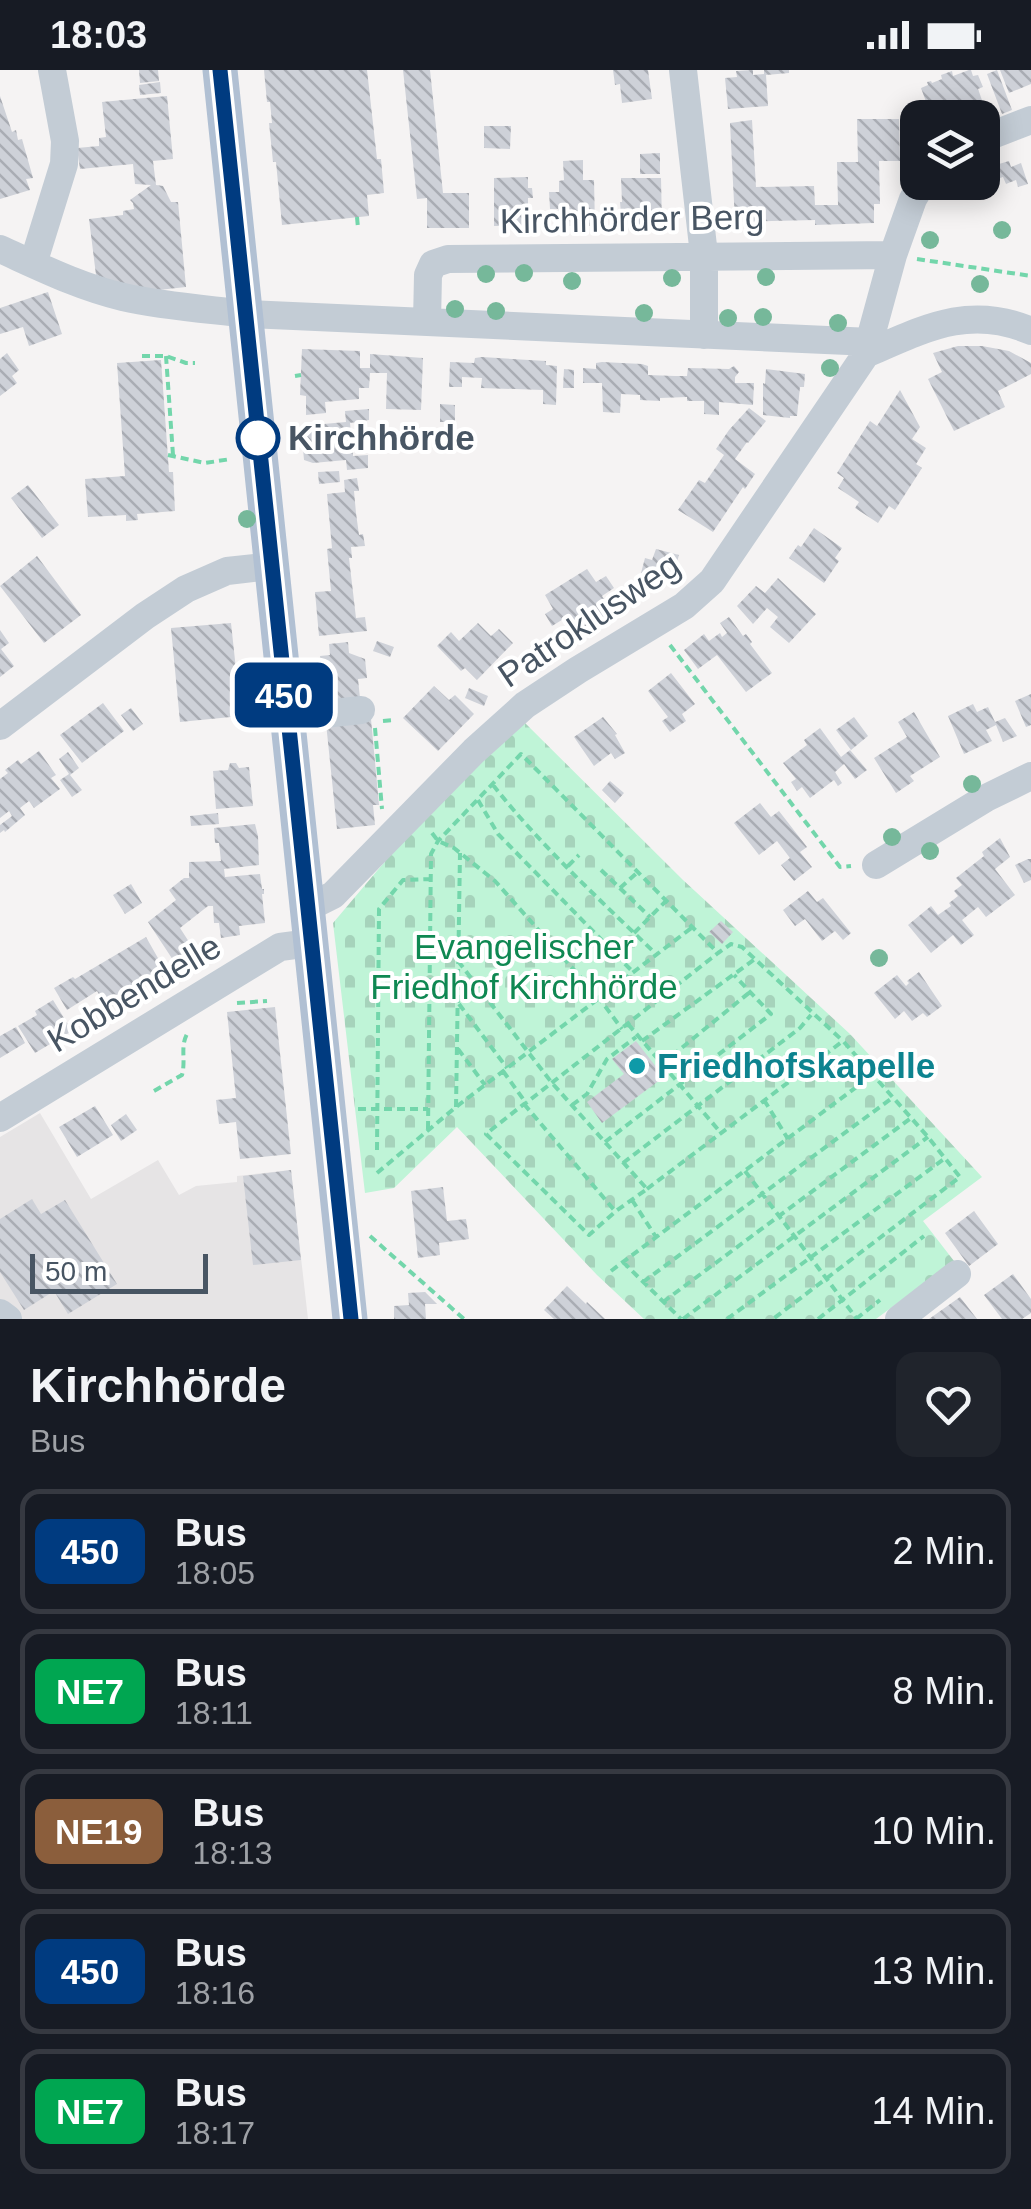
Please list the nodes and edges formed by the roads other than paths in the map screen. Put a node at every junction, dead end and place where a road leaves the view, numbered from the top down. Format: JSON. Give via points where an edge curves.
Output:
{"nodes":[{"id":1,"x":52,"y":70,"type":"edge"},
{"id":2,"x":220,"y":70,"type":"edge"},
{"id":3,"x":682,"y":70,"type":"edge"},
{"id":4,"x":1031,"y":120,"type":"edge"},
{"id":5,"x":1000,"y":132,"type":"edge"},
{"id":6,"x":912,"y":200,"type":"edge"},
{"id":7,"x":704,"y":255,"type":"junction"},
{"id":8,"x":893,"y":255,"type":"junction"},
{"id":9,"x":14,"y":262,"type":"edge"},
{"id":10,"x":246,"y":314,"type":"junction"},
{"id":11,"x":427,"y":322,"type":"junction"},
{"id":12,"x":1031,"y":331,"type":"edge"},
{"id":13,"x":704,"y":335,"type":"junction"},
{"id":14,"x":868,"y":348,"type":"junction"},
{"id":15,"x":272,"y":566,"type":"junction"},
{"id":16,"x":360,"y":710,"type":"dead end"},
{"id":17,"x":287,"y":718,"type":"junction"},
{"id":18,"x":0,"y":726,"type":"edge"},
{"id":19,"x":1031,"y":776,"type":"edge"},
{"id":20,"x":876,"y":864,"type":"dead end"},
{"id":21,"x":306,"y":908,"type":"junction"},
{"id":22,"x":310,"y":943,"type":"junction"},
{"id":23,"x":0,"y":1118,"type":"edge"},
{"id":24,"x":957,"y":1274,"type":"dead end"},
{"id":25,"x":0,"y":1313,"type":"edge"},
{"id":26,"x":8,"y":1319,"type":"edge"},
{"id":27,"x":350,"y":1319,"type":"edge"},
{"id":28,"x":899,"y":1319,"type":"edge"}],
"edges":[{"from":1,"to":9,"type":"street","via":[[64,164]]},
{"from":2,"to":10,"type":"main road"},
{"from":3,"to":7,"type":"street"},
{"from":4,"to":5,"type":"street"},
{"from":6,"to":8,"type":"street","name":"Patroklusweg"},
{"from":7,"to":8,"type":"street","name":"Kirchhörder Berg"},
{"from":7,"to":11,"type":"street","name":"Kirchhörder Berg","via":[[448,259],[433,264],[428,275]]},
{"from":7,"to":13,"type":"street"},
{"from":8,"to":14,"type":"street","name":"Patroklusweg"},
{"from":9,"to":10,"type":"street","via":[[123,297]]},
{"from":10,"to":11,"type":"street"},
{"from":10,"to":15,"type":"main road"},
{"from":11,"to":13,"type":"street"},
{"from":12,"to":14,"type":"street","via":[[1011,322],[958,319]]},
{"from":13,"to":14,"type":"street"},
{"from":14,"to":21,"type":"street","name":"Patroklusweg","via":[[712,581],[684,606],[525,706],[333,895]]},
{"from":15,"to":17,"type":"main road"},
{"from":15,"to":18,"type":"street","via":[[227,571],[186,589]]},
{"from":16,"to":17,"type":"street"},
{"from":17,"to":21,"type":"main road"},
{"from":19,"to":20,"type":"street"},
{"from":21,"to":22,"type":"main road"},
{"from":22,"to":23,"type":"street","name":"Kobbendelle","via":[[280,948]]},
{"from":22,"to":27,"type":"main road"},
{"from":24,"to":28,"type":"street"},
{"from":25,"to":26,"type":"street"}]}
